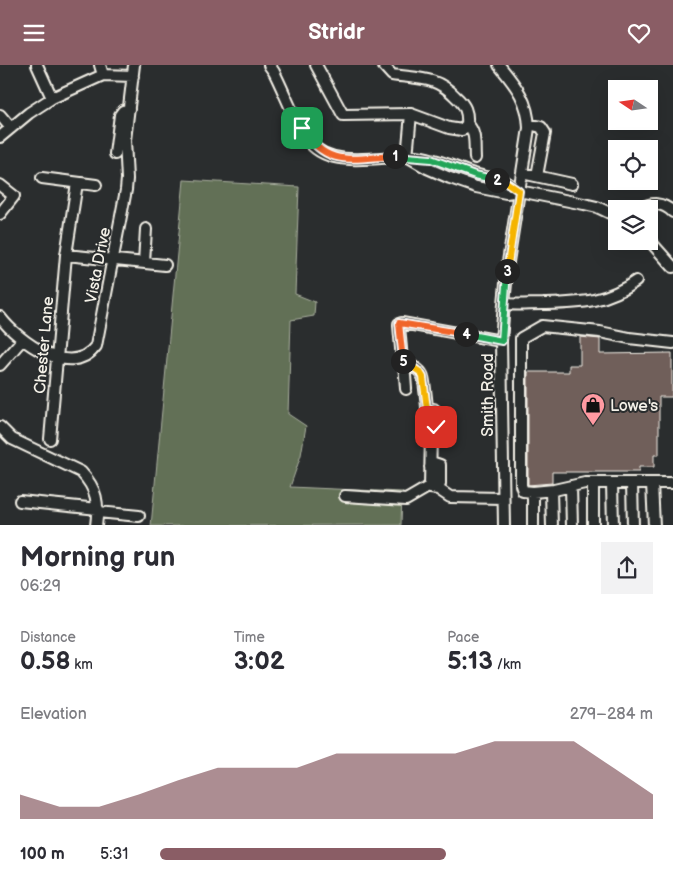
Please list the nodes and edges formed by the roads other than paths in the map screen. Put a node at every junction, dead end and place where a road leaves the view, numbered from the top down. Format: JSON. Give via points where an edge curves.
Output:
{"nodes":[{"id":1,"x":37,"y":65,"type":"edge"},
{"id":2,"x":134,"y":65,"type":"edge"},
{"id":3,"x":269,"y":65,"type":"edge"},
{"id":4,"x":316,"y":65,"type":"edge"},
{"id":5,"x":383,"y":65,"type":"edge"},
{"id":6,"x":500,"y":65,"type":"edge"},
{"id":7,"x":101,"y":70,"type":"edge"},
{"id":8,"x":133,"y":76,"type":"junction"},
{"id":9,"x":52,"y":98,"type":"junction"},
{"id":10,"x":129,"y":109,"type":"junction"},
{"id":11,"x":411,"y":114,"type":"junction"},
{"id":12,"x":0,"y":115,"type":"edge"},
{"id":13,"x":467,"y":124,"type":"junction"},
{"id":14,"x":529,"y":124,"type":"junction"},
{"id":15,"x":11,"y":128,"type":"junction"},
{"id":16,"x":0,"y":137,"type":"edge"},
{"id":17,"x":115,"y":154,"type":"dead end"},
{"id":18,"x":407,"y":157,"type":"junction"},
{"id":19,"x":475,"y":158,"type":"dead end"},
{"id":20,"x":522,"y":173,"type":"junction"},
{"id":21,"x":537,"y":176,"type":"junction"},
{"id":22,"x":42,"y":178,"type":"dead end"},
{"id":23,"x":77,"y":183,"type":"junction"},
{"id":24,"x":572,"y":184,"type":"dead end"},
{"id":25,"x":0,"y":185,"type":"edge"},
{"id":26,"x":96,"y":185,"type":"dead end"},
{"id":27,"x":519,"y":191,"type":"junction"},
{"id":28,"x":658,"y":204,"type":"edge"},
{"id":29,"x":673,"y":212,"type":"edge"},
{"id":30,"x":608,"y":213,"type":"edge"},
{"id":31,"x":0,"y":214,"type":"edge"},
{"id":32,"x":146,"y":229,"type":"dead end"},
{"id":33,"x":658,"y":250,"type":"edge"},
{"id":34,"x":66,"y":255,"type":"junction"},
{"id":35,"x":113,"y":260,"type":"junction"},
{"id":36,"x":144,"y":263,"type":"junction"},
{"id":37,"x":165,"y":265,"type":"dead end"},
{"id":38,"x":673,"y":267,"type":"edge"},
{"id":39,"x":636,"y":281,"type":"dead end"},
{"id":40,"x":504,"y":304,"type":"junction"},
{"id":41,"x":0,"y":317,"type":"edge"},
{"id":42,"x":22,"y":340,"type":"junction"},
{"id":43,"x":502,"y":341,"type":"junction"},
{"id":44,"x":673,"y":343,"type":"edge"},
{"id":45,"x":57,"y":357,"type":"junction"},
{"id":46,"x":404,"y":362,"type":"junction"},
{"id":47,"x":0,"y":365,"type":"edge"},
{"id":48,"x":406,"y":389,"type":"dead end"},
{"id":49,"x":0,"y":427,"type":"edge"},
{"id":50,"x":50,"y":439,"type":"dead end"},
{"id":51,"x":593,"y":483,"type":"junction"},
{"id":52,"x":612,"y":483,"type":"junction"},
{"id":53,"x":632,"y":483,"type":"junction"},
{"id":54,"x":652,"y":483,"type":"junction"},
{"id":55,"x":673,"y":483,"type":"edge"},
{"id":56,"x":571,"y":486,"type":"junction"},
{"id":57,"x":434,"y":488,"type":"junction"},
{"id":58,"x":551,"y":491,"type":"junction"},
{"id":59,"x":533,"y":493,"type":"junction"},
{"id":60,"x":345,"y":495,"type":"dead end"},
{"id":61,"x":502,"y":498,"type":"junction"},
{"id":62,"x":20,"y":501,"type":"dead end"},
{"id":63,"x":98,"y":511,"type":"junction"},
{"id":64,"x":140,"y":516,"type":"dead end"},
{"id":65,"x":96,"y":525,"type":"edge"},
{"id":66,"x":504,"y":525,"type":"edge"},
{"id":67,"x":532,"y":525,"type":"edge"},
{"id":68,"x":552,"y":525,"type":"edge"},
{"id":69,"x":572,"y":525,"type":"edge"},
{"id":70,"x":593,"y":525,"type":"edge"},
{"id":71,"x":613,"y":525,"type":"edge"},
{"id":72,"x":633,"y":525,"type":"edge"},
{"id":73,"x":654,"y":525,"type":"edge"}],
"edges":[{"from":1,"to":9,"type":"street"},
{"from":2,"to":8,"type":"street","name":"Vista Drive"},
{"from":3,"to":18,"type":"street","via":[[306,136],[324,154],[340,158]]},
{"from":4,"to":11,"type":"street","via":[[343,115]]},
{"from":5,"to":13,"type":"street","via":[[392,75],[436,81],[446,86],[463,104],[468,114]]},
{"from":6,"to":14,"type":"street","name":"Smith Road","via":[[524,98]]},
{"from":7,"to":8,"type":"street"},
{"from":7,"to":9,"type":"street"},
{"from":8,"to":10,"type":"street","name":"Vista Drive"},
{"from":9,"to":15,"type":"street"},
{"from":10,"to":17,"type":"street","via":[[120,115]]},
{"from":10,"to":35,"type":"street","name":"Vista Drive","via":[[125,140],[126,191]]},
{"from":11,"to":13,"type":"street","via":[[449,128],[462,130]]},
{"from":11,"to":18,"type":"street"},
{"from":12,"to":15,"type":"street"},
{"from":13,"to":19,"type":"street","via":[[474,134]]},
{"from":14,"to":20,"type":"street","name":"Smith Road"},
{"from":14,"to":21,"type":"street","via":[[541,127],[545,133]]},
{"from":15,"to":16,"type":"street"},
{"from":18,"to":27,"type":"street","via":[[431,159],[506,182]]},
{"from":20,"to":21,"type":"street"},
{"from":20,"to":27,"type":"street","name":"Smith Road"},
{"from":21,"to":24,"type":"street"},
{"from":22,"to":23,"type":"street"},
{"from":23,"to":26,"type":"street"},
{"from":23,"to":34,"type":"street","name":"Chester Lane"},
{"from":25,"to":31,"type":"street","via":[[14,196]]},
{"from":27,"to":30,"type":"street"},
{"from":27,"to":40,"type":"street","name":"Smith Road"},
{"from":28,"to":29,"type":"street"},
{"from":32,"to":36,"type":"street"},
{"from":33,"to":38,"type":"street"},
{"from":34,"to":35,"type":"street"},
{"from":34,"to":45,"type":"street","name":"Chester Lane"},
{"from":35,"to":36,"type":"street"},
{"from":35,"to":45,"type":"street","name":"Vista Drive","via":[[96,346],[80,359]]},
{"from":36,"to":37,"type":"street"},
{"from":39,"to":40,"type":"street","via":[[622,291],[595,301]]},
{"from":40,"to":43,"type":"street","name":"Smith Road"},
{"from":41,"to":42,"type":"street","name":"Vista Drive"},
{"from":42,"to":45,"type":"street","name":"Vista Drive"},
{"from":42,"to":47,"type":"street"},
{"from":43,"to":46,"type":"street","via":[[399,323]]},
{"from":43,"to":61,"type":"street","name":"Smith Road"},
{"from":44,"to":59,"type":"street","via":[[542,326],[521,339],[521,485],[523,491]]},
{"from":45,"to":50,"type":"street","name":"Chester Lane"},
{"from":46,"to":48,"type":"street"},
{"from":46,"to":57,"type":"street","via":[[423,377],[426,425],[431,430],[430,467]]},
{"from":49,"to":63,"type":"street","via":[[12,439],[81,472],[90,481]]},
{"from":51,"to":52,"type":"street"},
{"from":51,"to":56,"type":"street"},
{"from":51,"to":70,"type":"street"},
{"from":52,"to":53,"type":"street"},
{"from":52,"to":71,"type":"street"},
{"from":53,"to":54,"type":"street"},
{"from":53,"to":72,"type":"street"},
{"from":54,"to":55,"type":"street"},
{"from":54,"to":73,"type":"street"},
{"from":56,"to":58,"type":"street"},
{"from":56,"to":69,"type":"street"},
{"from":57,"to":60,"type":"street","via":[[406,500]]},
{"from":57,"to":61,"type":"street","via":[[450,497]]},
{"from":58,"to":59,"type":"street"},
{"from":58,"to":68,"type":"street"},
{"from":59,"to":67,"type":"street"},
{"from":61,"to":66,"type":"street","name":"Smith Road"},
{"from":62,"to":63,"type":"street"},
{"from":63,"to":64,"type":"street"},
{"from":63,"to":65,"type":"street"}]}
